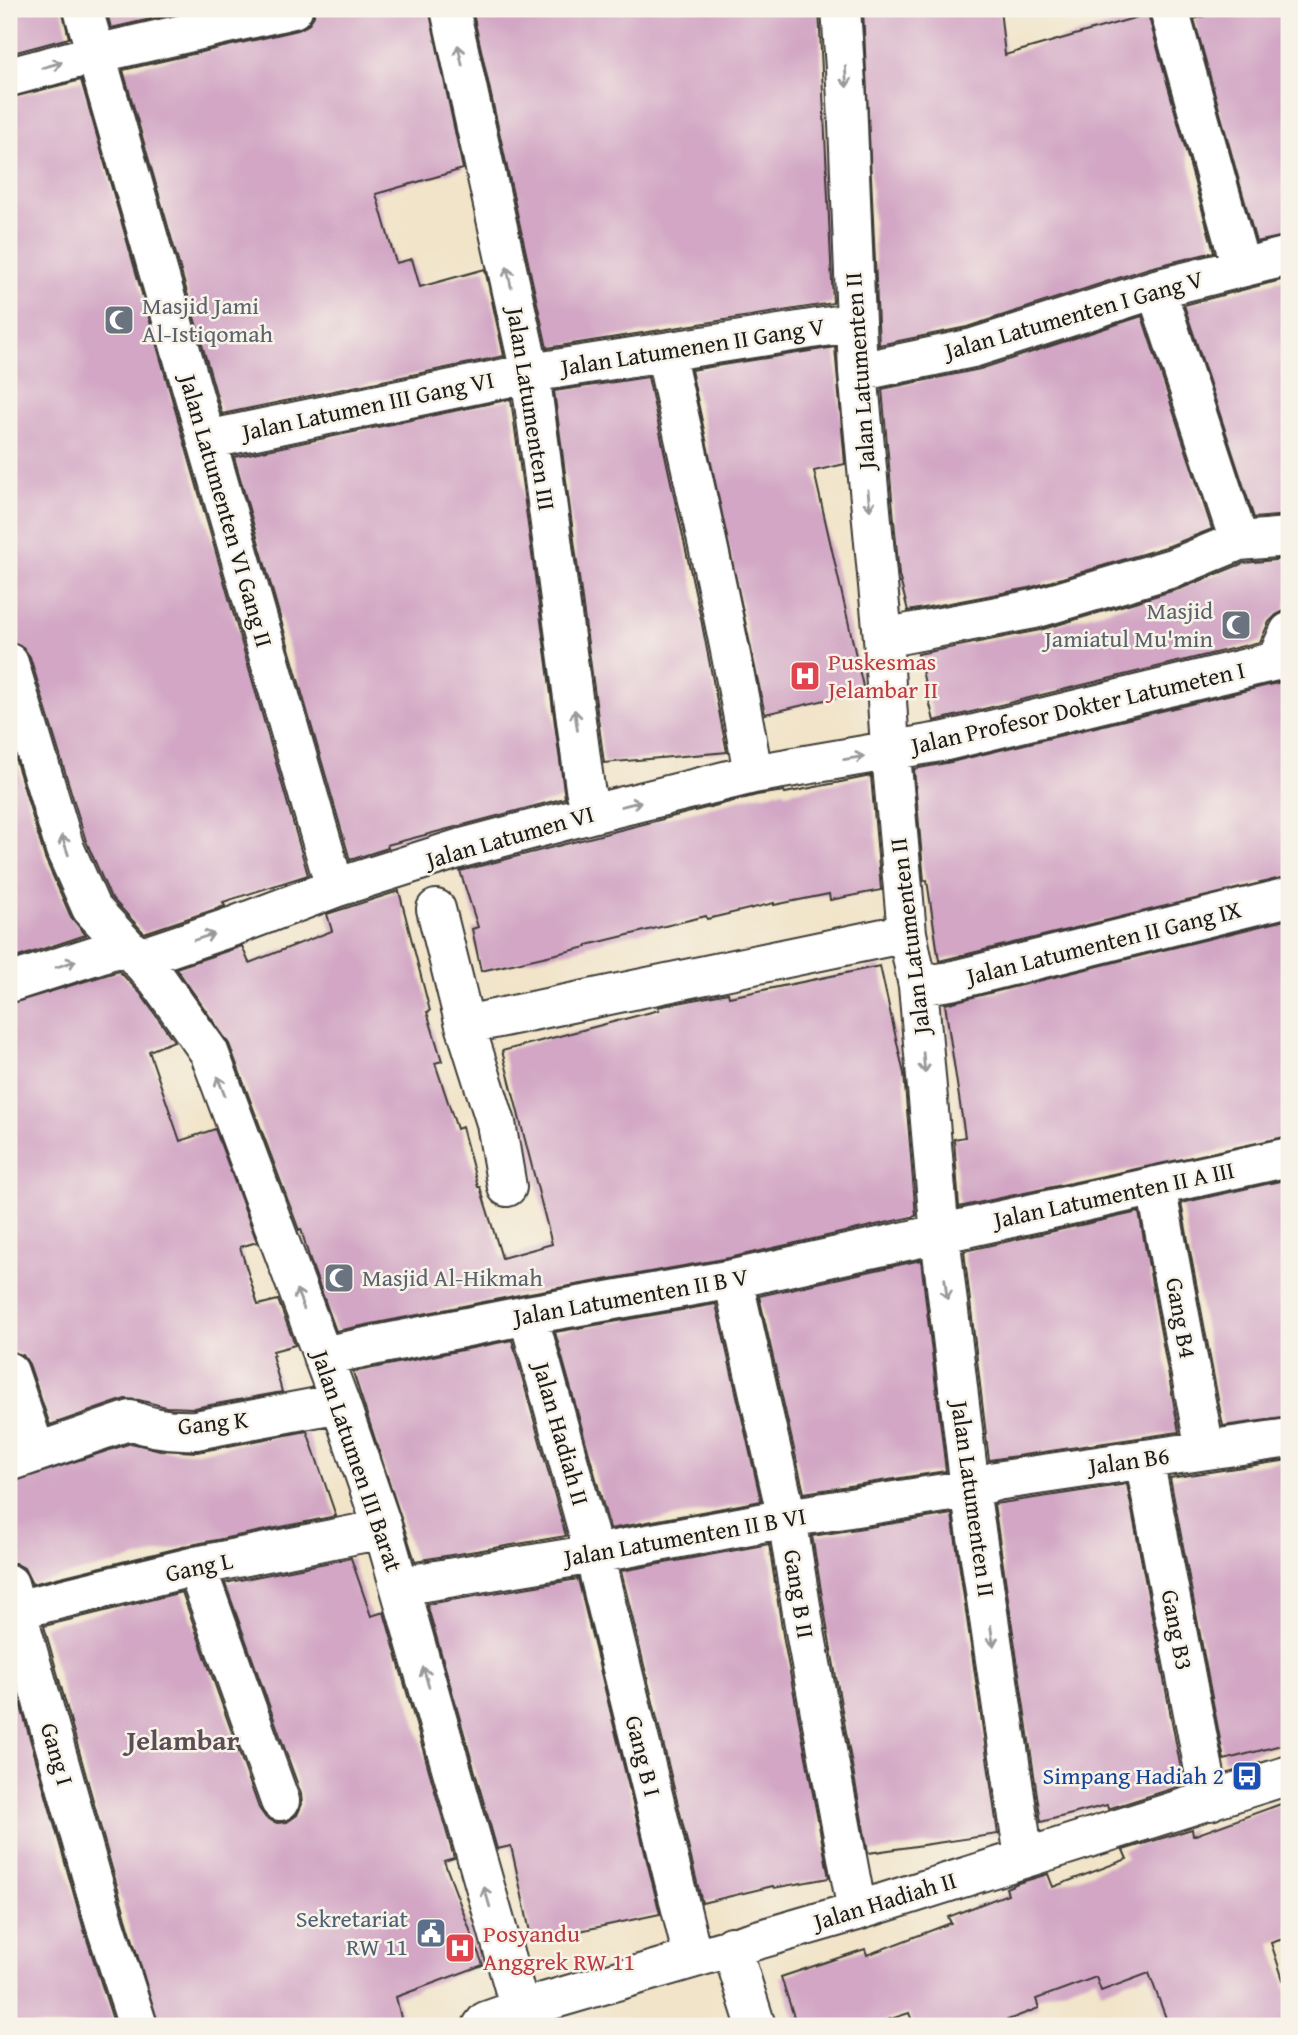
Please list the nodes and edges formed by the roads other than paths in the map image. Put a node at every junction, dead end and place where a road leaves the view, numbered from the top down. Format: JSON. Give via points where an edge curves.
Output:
{"nodes":[{"id":1,"x":83,"y":9,"type":"edge"},
{"id":2,"x":293,"y":9,"type":"edge"},
{"id":3,"x":450,"y":9,"type":"edge"},
{"id":4,"x":841,"y":9,"type":"edge"},
{"id":5,"x":1169,"y":9,"type":"edge"},
{"id":6,"x":95,"y":54,"type":"junction"},
{"id":7,"x":9,"y":77,"type":"edge"},
{"id":8,"x":1289,"y":256,"type":"edge"},
{"id":9,"x":1241,"y":268,"type":"junction"},
{"id":10,"x":1156,"y":289,"type":"junction"},
{"id":11,"x":856,"y":322,"type":"junction"},
{"id":12,"x":665,"y":352,"type":"junction"},
{"id":13,"x":858,"y":372,"type":"junction"},
{"id":14,"x":530,"y":373,"type":"junction"},
{"id":15,"x":206,"y":440,"type":"junction"},
{"id":16,"x":1289,"y":537,"type":"edge"},
{"id":17,"x":1239,"y":541,"type":"junction"},
{"id":18,"x":1289,"y":632,"type":"edge"},
{"id":19,"x":883,"y":638,"type":"junction"},
{"id":20,"x":9,"y":663,"type":"edge"},
{"id":21,"x":890,"y":752,"type":"junction"},
{"id":22,"x":753,"y":774,"type":"junction"},
{"id":23,"x":591,"y":814,"type":"junction"},
{"id":24,"x":335,"y":888,"type":"junction"},
{"id":25,"x":1289,"y":897,"type":"edge"},
{"id":26,"x":436,"y":909,"type":"dead end"},
{"id":27,"x":907,"y":933,"type":"junction"},
{"id":28,"x":132,"y":952,"type":"junction"},
{"id":29,"x":9,"y":982,"type":"edge"},
{"id":30,"x":918,"y":986,"type":"junction"},
{"id":31,"x":465,"y":1025,"type":"junction"},
{"id":32,"x":1289,"y":1157,"type":"edge"},
{"id":33,"x":1157,"y":1186,"type":"junction"},
{"id":34,"x":507,"y":1187,"type":"dead end"},
{"id":35,"x":940,"y":1235,"type":"junction"},
{"id":36,"x":733,"y":1279,"type":"junction"},
{"id":37,"x":528,"y":1315,"type":"junction"},
{"id":38,"x":321,"y":1356,"type":"junction"},
{"id":39,"x":9,"y":1372,"type":"edge"},
{"id":40,"x":340,"y":1403,"type":"junction"},
{"id":41,"x":1289,"y":1438,"type":"edge"},
{"id":42,"x":1205,"y":1450,"type":"junction"},
{"id":43,"x":22,"y":1457,"type":"edge"},
{"id":44,"x":1143,"y":1459,"type":"junction"},
{"id":45,"x":970,"y":1489,"type":"junction"},
{"id":46,"x":787,"y":1518,"type":"junction"},
{"id":47,"x":383,"y":1529,"type":"junction"},
{"id":48,"x":594,"y":1553,"type":"junction"},
{"id":49,"x":197,"y":1566,"type":"junction"},
{"id":50,"x":400,"y":1586,"type":"junction"},
{"id":51,"x":13,"y":1597,"type":"edge"},
{"id":52,"x":1289,"y":1775,"type":"edge"},
{"id":53,"x":280,"y":1801,"type":"dead end"},
{"id":54,"x":1210,"y":1801,"type":"junction"},
{"id":55,"x":1024,"y":1858,"type":"junction"},
{"id":56,"x":857,"y":1911,"type":"junction"},
{"id":57,"x":731,"y":1947,"type":"junction"},
{"id":58,"x":692,"y":1958,"type":"junction"},
{"id":59,"x":520,"y":2009,"type":"junction"},
{"id":60,"x":138,"y":2026,"type":"edge"},
{"id":61,"x":482,"y":2026,"type":"edge"},
{"id":62,"x":756,"y":2026,"type":"edge"}],
"edges":[{"from":1,"to":6,"type":"street","name":"Jalan Latumenten VI Gang II"},
{"from":2,"to":6,"type":"street"},
{"from":14,"to":3,"type":"street","name":"Jalan Latumenten III","one_way":true},
{"from":4,"to":11,"type":"street","name":"Jalan Latumenten II","one_way":true},
{"from":5,"to":9,"type":"street"},
{"from":7,"to":6,"type":"street","one_way":true},
{"from":6,"to":15,"type":"street","name":"Jalan Latumenten VI Gang II"},
{"from":8,"to":9,"type":"street","name":"Jalan Latumenten I Gang V"},
{"from":9,"to":10,"type":"street","name":"Jalan Latumenten I Gang V"},
{"from":10,"to":13,"type":"street","name":"Jalan Latumenten I Gang V","via":[[973,348]]},
{"from":10,"to":17,"type":"street"},
{"from":11,"to":12,"type":"street","name":"Jalan Latumenen II Gang V"},
{"from":11,"to":13,"type":"street","name":"Jalan Latumenten II"},
{"from":12,"to":14,"type":"street","name":"Jalan Latumenen II Gang V"},
{"from":12,"to":22,"type":"street","via":[[731,650]]},
{"from":13,"to":19,"type":"street","name":"Jalan Latumenten II","one_way":true},
{"from":14,"to":15,"type":"street","name":"Jalan Latumen III Gang VI"},
{"from":23,"to":14,"type":"street","name":"Jalan Latumenten III","one_way":true},
{"from":15,"to":24,"type":"street","name":"Jalan Latumenten VI Gang II"},
{"from":16,"to":17,"type":"street"},
{"from":17,"to":19,"type":"street","via":[[1176,567],[1034,609]]},
{"from":18,"to":21,"type":"street","name":"Jalan Profesor Dokter Latumeten I","via":[[1276,661]]},
{"from":19,"to":21,"type":"street","name":"Jalan Latumenten II"},
{"from":28,"to":20,"type":"street","name":"Jalan Latumen III Barat","one_way":true,"via":[[91,908],[65,849]]},
{"from":22,"to":21,"type":"street","name":"Jalan Latumen VI","one_way":true},
{"from":21,"to":27,"type":"street","name":"Jalan Latumenten II"},
{"from":23,"to":22,"type":"street","name":"Jalan Latumen VI","one_way":true},
{"from":23,"to":24,"type":"street","name":"Jalan Latumen VI"},
{"from":28,"to":24,"type":"street","name":"Jalan Latumen VI","one_way":true,"via":[[234,926]]},
{"from":25,"to":30,"type":"street","name":"Jalan Latumenten II Gang IX"},
{"from":26,"to":31,"type":"street"},
{"from":27,"to":30,"type":"street","name":"Jalan Latumenten II"},
{"from":27,"to":31,"type":"street"},
{"from":29,"to":28,"type":"street","name":"Jalan Latumen VI","one_way":true},
{"from":38,"to":28,"type":"street","name":"Jalan Latumen III Barat","one_way":true,"via":[[209,1052],[158,979]]},
{"from":30,"to":35,"type":"street","name":"Jalan Latumenten II","one_way":true},
{"from":31,"to":34,"type":"street","via":[[496,1123]]},
{"from":32,"to":33,"type":"street","name":"Jalan Latumenten II A III"},
{"from":33,"to":35,"type":"street","name":"Jalan Latumenten II A III"},
{"from":33,"to":42,"type":"street","name":"Gang B4"},
{"from":35,"to":36,"type":"street","name":"Jalan Latumenten II B V"},
{"from":35,"to":45,"type":"street","name":"Jalan Latumenten II","one_way":true},
{"from":36,"to":37,"type":"street","name":"Jalan Latumenten II B V"},
{"from":36,"to":46,"type":"street","name":"Gang B II"},
{"from":37,"to":38,"type":"street","name":"Jalan Latumenten II B V"},
{"from":37,"to":48,"type":"street","name":"Jalan Hadiah II"},
{"from":38,"to":40,"type":"street","name":"Jalan Latumen III Barat"},
{"from":39,"to":43,"type":"street"},
{"from":40,"to":43,"type":"street","name":"Gang K","via":[[196,1430],[131,1420]]},
{"from":40,"to":47,"type":"street","name":"Jalan Latumen III Barat"},
{"from":41,"to":42,"type":"street","name":"Jalan B6"},
{"from":42,"to":44,"type":"street","name":"Jalan B6"},
{"from":44,"to":45,"type":"street","name":"Jalan B6"},
{"from":44,"to":54,"type":"street","name":"Gang B3"},
{"from":45,"to":46,"type":"street","name":"Jalan Latumenten II B VI"},
{"from":45,"to":55,"type":"street","name":"Jalan Latumenten II","one_way":true},
{"from":46,"to":48,"type":"street","name":"Jalan Latumenten II B VI"},
{"from":46,"to":56,"type":"street","name":"Gang B II"},
{"from":47,"to":49,"type":"street","name":"Gang L"},
{"from":47,"to":50,"type":"street","name":"Jalan Latumen III Barat"},
{"from":48,"to":50,"type":"street","name":"Jalan Latumenten II B VI"},
{"from":48,"to":58,"type":"street","name":"Gang B I"},
{"from":49,"to":51,"type":"street","name":"Gang L"},
{"from":49,"to":53,"type":"street"},
{"from":59,"to":50,"type":"street","name":"Jalan Latumen III Barat","one_way":true},
{"from":51,"to":60,"type":"street","name":"Gang I"},
{"from":52,"to":54,"type":"street","name":"Jalan Hadiah II"},
{"from":54,"to":55,"type":"street","name":"Jalan Hadiah II"},
{"from":55,"to":56,"type":"street","name":"Jalan Hadiah II"},
{"from":56,"to":57,"type":"street","name":"Jalan Hadiah II"},
{"from":57,"to":58,"type":"street","name":"Jalan Hadiah II"},
{"from":57,"to":62,"type":"street"},
{"from":58,"to":59,"type":"street","name":"Jalan Hadiah II"},
{"from":59,"to":61,"type":"street","name":"Jalan Hadiah II"}]}
